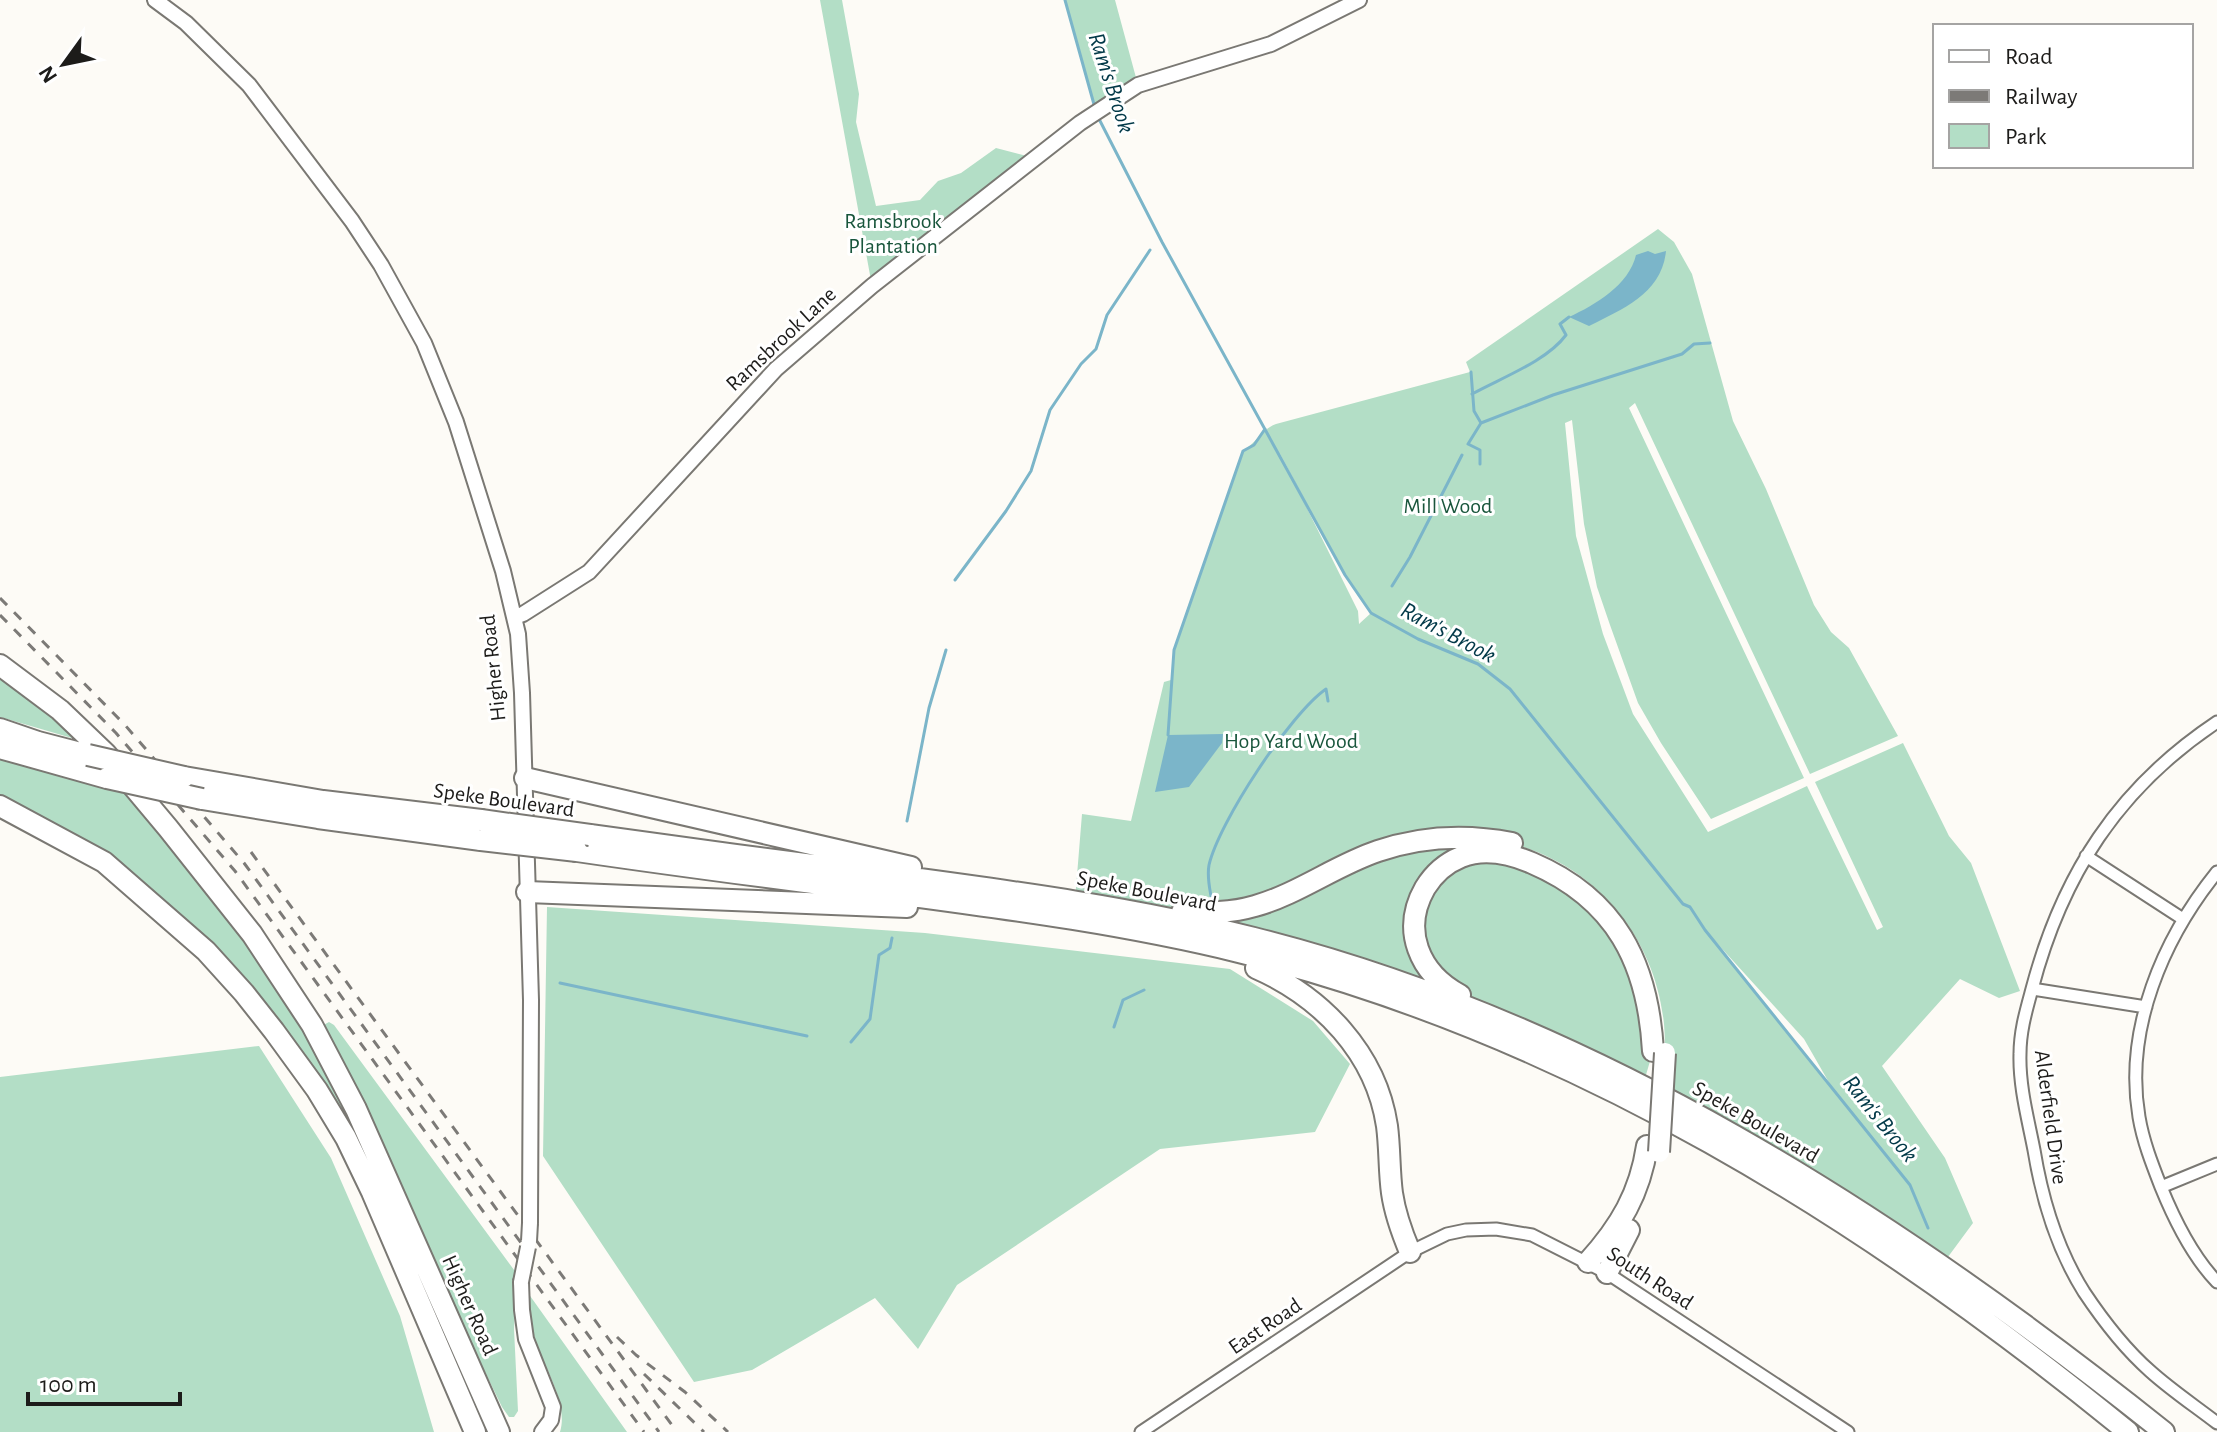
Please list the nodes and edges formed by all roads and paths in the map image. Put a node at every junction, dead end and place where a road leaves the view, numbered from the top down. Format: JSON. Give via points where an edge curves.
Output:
{"nodes":[{"id":1,"x":155,"y":0,"type":"edge"},
{"id":2,"x":1359,"y":0,"type":"edge"},
{"id":3,"x":515,"y":617,"type":"junction"},
{"id":4,"x":0,"y":665,"type":"edge"},
{"id":5,"x":2217,"y":722,"type":"edge"},
{"id":6,"x":0,"y":729,"type":"edge"},
{"id":7,"x":0,"y":748,"type":"edge"},
{"id":8,"x":525,"y":778,"type":"junction"},
{"id":9,"x":0,"y":806,"type":"edge"},
{"id":10,"x":481,"y":830,"type":"junction"},
{"id":11,"x":583,"y":843,"type":"junction"},
{"id":12,"x":2086,"y":856,"type":"junction"},
{"id":13,"x":2217,"y":872,"type":"edge"},
{"id":14,"x":527,"y":892,"type":"junction"},
{"id":15,"x":1026,"y":894,"type":"junction"},
{"id":16,"x":1007,"y":909,"type":"junction"},
{"id":17,"x":1126,"y":909,"type":"junction"},
{"id":18,"x":1079,"y":919,"type":"junction"},
{"id":19,"x":2183,"y":919,"type":"junction"},
{"id":20,"x":2032,"y":989,"type":"junction"},
{"id":21,"x":2146,"y":1007,"type":"junction"},
{"id":22,"x":1659,"y":1052,"type":"junction"},
{"id":23,"x":1643,"y":1085,"type":"junction"},
{"id":24,"x":1653,"y":1149,"type":"junction"},
{"id":25,"x":2217,"y":1164,"type":"edge"},
{"id":26,"x":2161,"y":1187,"type":"junction"},
{"id":27,"x":1410,"y":1252,"type":"junction"},
{"id":28,"x":1588,"y":1262,"type":"junction"},
{"id":29,"x":1607,"y":1273,"type":"junction"},
{"id":30,"x":2217,"y":1282,"type":"edge"},
{"id":31,"x":2217,"y":1423,"type":"edge"},
{"id":32,"x":475,"y":1432,"type":"edge"},
{"id":33,"x":499,"y":1432,"type":"edge"},
{"id":34,"x":542,"y":1432,"type":"edge"},
{"id":35,"x":1141,"y":1432,"type":"edge"},
{"id":36,"x":1848,"y":1432,"type":"edge"},
{"id":37,"x":2128,"y":1432,"type":"edge"},
{"id":38,"x":2164,"y":1432,"type":"edge"}],
"edges":[{"from":1,"to":3,"type":"street","name":"Higher Road","via":[[249,85],[381,265],[424,343],[456,422]]},
{"from":2,"to":3,"type":"street","name":"Ramsbrook Lane","via":[[1271,44],[1138,85],[1080,123],[872,286],[776,369],[589,572]]},
{"from":3,"to":8,"type":"street","name":"Higher Road"},
{"from":4,"to":33,"type":"highway","name":"Higher Road","via":[[60,710],[106,754],[252,934],[312,1025],[356,1109]]},
{"from":5,"to":12,"type":"street","name":"Alderfield Drive","via":[[2159,765]]},
{"from":6,"to":10,"type":"highway","name":"Speke Boulevard","bridge":true,"via":[[184,777]]},
{"from":7,"to":10,"type":"highway","name":"Speke Boulevard","bridge":true,"via":[[202,799],[318,818]]},
{"from":8,"to":14,"type":"street","name":"Higher Road"},
{"from":8,"to":15,"type":"highway"},
{"from":9,"to":32,"type":"highway","name":"Higher Road","via":[[104,862],[206,951],[274,1031],[346,1138]]},
{"from":10,"to":11,"type":"highway","name":"Speke Boulevard","bridge":true},
{"from":11,"to":15,"type":"highway","name":"Speke Boulevard"},
{"from":11,"to":16,"type":"highway","name":"Speke Boulevard"},
{"from":12,"to":19,"type":"street"},
{"from":12,"to":20,"type":"street","name":"Alderfield Drive","via":[[2071,882]]},
{"from":13,"to":19,"type":"street"},
{"from":14,"to":16,"type":"highway"},
{"from":14,"to":34,"type":"street","name":"Higher Road","bridge":true,"via":[[530,1223],[521,1282],[526,1339],[553,1407]]},
{"from":15,"to":17,"type":"highway","name":"Speke Boulevard"},
{"from":16,"to":18,"type":"highway","name":"Speke Boulevard"},
{"from":17,"to":22,"type":"highway","via":[[1243,909],[1377,851],[1424,840],[1477,837],[1522,845],[1582,877],[1628,924],[1656,982],[1664,1025]]},
{"from":17,"to":23,"type":"highway","name":"Speke Boulevard","via":[[1255,938],[1423,990]]},
{"from":18,"to":27,"type":"highway","via":[[1254,967],[1299,991],[1337,1023],[1370,1068],[1380,1095],[1392,1195]]},
{"from":18,"to":37,"type":"highway","name":"Speke Boulevard","via":[[1244,953],[1334,980],[1437,1014],[1591,1080],[1750,1165],[1861,1235],[1994,1326]]},
{"from":19,"to":21,"type":"street"},
{"from":20,"to":21,"type":"street"},
{"from":20,"to":31,"type":"street","name":"Alderfield Drive","via":[[2022,1022],[2022,1085],[2042,1198],[2055,1231],[2083,1289],[2110,1326],[2148,1370]]},
{"from":21,"to":26,"type":"street","via":[[2135,1073],[2139,1116]]},
{"from":22,"to":23,"type":"highway","via":[[1635,960],[1610,918],[1573,884],[1502,853],[1460,857],[1430,879],[1415,912],[1413,932],[1431,973],[1456,993]]},
{"from":22,"to":24,"type":"highway"},
{"from":23,"to":38,"type":"highway","name":"Speke Boulevard","via":[[1785,1164],[1911,1247],[2089,1372]]},
{"from":24,"to":28,"type":"highway","via":[[1629,1205]]},
{"from":24,"to":29,"type":"highway","via":[[1648,1194]]},
{"from":25,"to":26,"type":"street"},
{"from":26,"to":30,"type":"street","via":[[2184,1234]]},
{"from":27,"to":28,"type":"street","name":"South Road","via":[[1456,1232],[1496,1229],[1532,1235]]},
{"from":27,"to":35,"type":"street","name":"East Road"},
{"from":28,"to":29,"type":"street","name":"South Road"},
{"from":29,"to":36,"type":"street","name":"South Road"}]}
